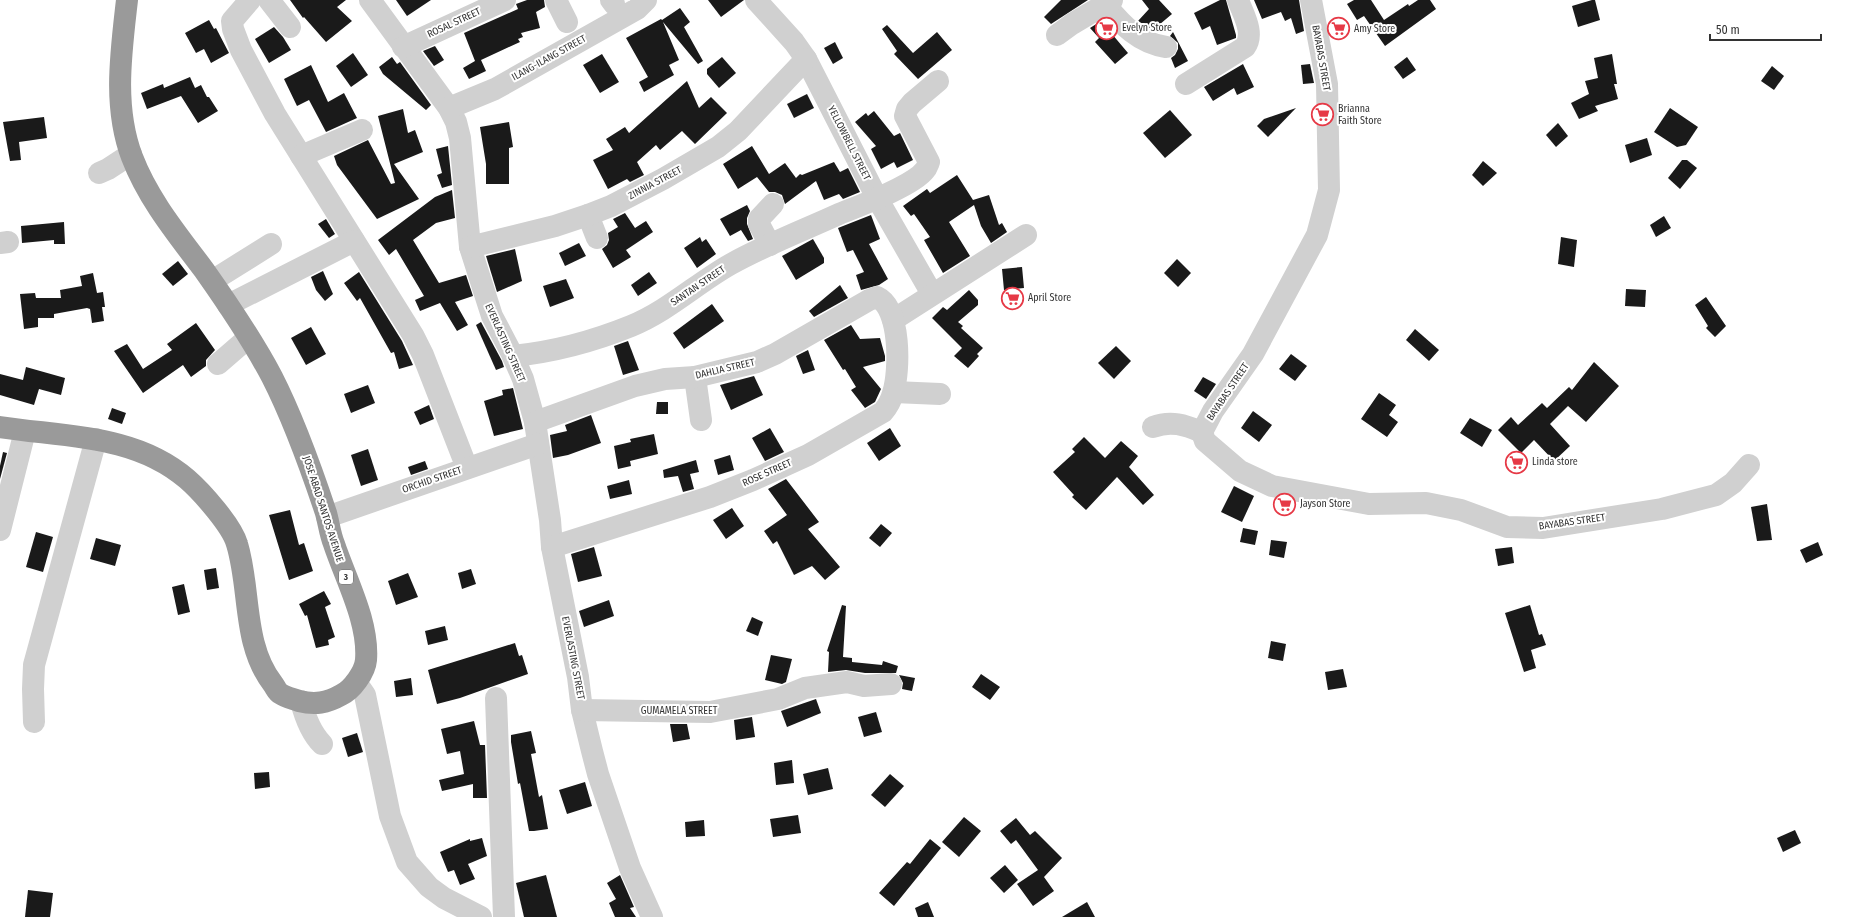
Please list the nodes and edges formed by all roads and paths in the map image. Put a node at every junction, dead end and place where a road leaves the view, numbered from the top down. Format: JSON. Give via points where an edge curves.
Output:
{"nodes":[{"id":1,"x":127,"y":0,"type":"edge"},
{"id":2,"x":250,"y":0,"type":"edge"},
{"id":3,"x":269,"y":0,"type":"edge"},
{"id":4,"x":370,"y":0,"type":"edge"},
{"id":5,"x":505,"y":0,"type":"edge"},
{"id":6,"x":556,"y":0,"type":"edge"},
{"id":7,"x":646,"y":0,"type":"edge"},
{"id":8,"x":756,"y":0,"type":"edge"},
{"id":9,"x":1238,"y":0,"type":"edge"},
{"id":10,"x":1311,"y":0,"type":"edge"},
{"id":11,"x":1108,"y":2,"type":"edge"},
{"id":12,"x":567,"y":22,"type":"dead end"},
{"id":13,"x":290,"y":27,"type":"dead end"},
{"id":14,"x":1057,"y":35,"type":"dead end"},
{"id":15,"x":403,"y":47,"type":"junction"},
{"id":16,"x":1166,"y":47,"type":"dead end"},
{"id":17,"x":806,"y":60,"type":"junction"},
{"id":18,"x":938,"y":81,"type":"dead end"},
{"id":19,"x":1186,"y":84,"type":"dead end"},
{"id":20,"x":448,"y":108,"type":"junction"},
{"id":21,"x":362,"y":130,"type":"dead end"},
{"id":22,"x":131,"y":154,"type":"junction"},
{"id":23,"x":301,"y":156,"type":"junction"},
{"id":24,"x":99,"y":173,"type":"dead end"},
{"id":25,"x":878,"y":198,"type":"junction"},
{"id":26,"x":773,"y":204,"type":"dead end"},
{"id":27,"x":588,"y":214,"type":"junction"},
{"id":28,"x":1026,"y":235,"type":"dead end"},
{"id":29,"x":597,"y":238,"type":"dead end"},
{"id":30,"x":354,"y":241,"type":"junction"},
{"id":31,"x":271,"y":244,"type":"dead end"},
{"id":32,"x":770,"y":245,"type":"junction"},
{"id":33,"x":470,"y":247,"type":"junction"},
{"id":34,"x":212,"y":281,"type":"junction"},
{"id":35,"x":932,"y":294,"type":"junction"},
{"id":36,"x":228,"y":305,"type":"junction"},
{"id":37,"x":893,"y":320,"type":"junction"},
{"id":38,"x":248,"y":338,"type":"junction"},
{"id":39,"x":513,"y":356,"type":"junction"},
{"id":40,"x":218,"y":364,"type":"dead end"},
{"id":41,"x":695,"y":377,"type":"junction"},
{"id":42,"x":894,"y":392,"type":"junction"},
{"id":43,"x":940,"y":394,"type":"dead end"},
{"id":44,"x":701,"y":420,"type":"dead end"},
{"id":45,"x":535,"y":422,"type":"junction"},
{"id":46,"x":0,"y":427,"type":"edge"},
{"id":47,"x":1153,"y":427,"type":"dead end"},
{"id":48,"x":25,"y":431,"type":"junction"},
{"id":49,"x":1202,"y":432,"type":"junction"},
{"id":50,"x":96,"y":439,"type":"junction"},
{"id":51,"x":538,"y":444,"type":"junction"},
{"id":52,"x":1749,"y":465,"type":"dead end"},
{"id":53,"x":467,"y":468,"type":"junction"},
{"id":54,"x":327,"y":517,"type":"junction"},
{"id":55,"x":0,"y":530,"type":"edge"},
{"id":56,"x":552,"y":547,"type":"junction"},
{"id":57,"x":356,"y":682,"type":"junction"},
{"id":58,"x":891,"y":684,"type":"dead end"},
{"id":59,"x":496,"y":698,"type":"dead end"},
{"id":60,"x":301,"y":701,"type":"junction"},
{"id":61,"x":582,"y":710,"type":"junction"},
{"id":62,"x":34,"y":722,"type":"dead end"},
{"id":63,"x":322,"y":744,"type":"dead end"},
{"id":64,"x":481,"y":917,"type":"edge"},
{"id":65,"x":504,"y":917,"type":"edge"},
{"id":66,"x":652,"y":917,"type":"edge"}],
"edges":[{"from":1,"to":22,"type":"highway","name":"JOSE ABAD SANTOS AVENUE","number":"3","via":[[119,67],[121,114]]},
{"from":2,"to":23,"type":"street","via":[[232,21],[233,29],[255,78]]},
{"from":3,"to":13,"type":"street"},
{"from":4,"to":15,"type":"street","name":"EVERLASTING STREET"},
{"from":5,"to":15,"type":"street","name":"ROSAL STREET"},
{"from":6,"to":12,"type":"street"},
{"from":7,"to":20,"type":"street","name":"ILANG-ILANG STREET","via":[[637,9],[495,88]]},
{"from":8,"to":17,"type":"street","name":"YELLOWBELL STREET","via":[[781,26]]},
{"from":9,"to":19,"type":"street","via":[[1250,35],[1246,47]]},
{"from":10,"to":49,"type":"street","name":"BAYABAS STREET","via":[[1327,84],[1329,190],[1317,234],[1254,354],[1213,411]]},
{"from":11,"to":14,"type":"street"},
{"from":11,"to":16,"type":"street","via":[[1120,23],[1145,42]]},
{"from":15,"to":20,"type":"street","name":"EVERLASTING STREET"},
{"from":17,"to":25,"type":"street","name":"YELLOWBELL STREET"},
{"from":17,"to":27,"type":"street","name":"ZINNIA STREET","via":[[738,131],[718,147],[611,206]]},
{"from":18,"to":25,"type":"street","name":"SANTAN STREET","via":[[912,103],[905,116],[929,162],[926,170]]},
{"from":20,"to":33,"type":"street","name":"EVERLASTING STREET","via":[[456,122],[460,138]]},
{"from":21,"to":23,"type":"street"},
{"from":22,"to":24,"type":"street"},
{"from":22,"to":34,"type":"highway","name":"JOSE ABAD SANTOS AVENUE","number":"3","via":[[145,187]]},
{"from":23,"to":30,"type":"street"},
{"from":25,"to":32,"type":"street","name":"SANTAN STREET"},
{"from":25,"to":35,"type":"street","name":"YELLOWBELL STREET"},
{"from":26,"to":32,"type":"street","via":[[759,219]]},
{"from":27,"to":29,"type":"street"},
{"from":27,"to":33,"type":"street","name":"ZINNIA STREET","via":[[555,226]]},
{"from":28,"to":35,"type":"street"},
{"from":30,"to":36,"type":"street"},
{"from":30,"to":53,"type":"street","via":[[417,342]]},
{"from":31,"to":34,"type":"street"},
{"from":32,"to":39,"type":"street","name":"SANTAN STREET","via":[[732,264],[656,314],[632,326],[574,345]]},
{"from":33,"to":39,"type":"street","name":"EVERLASTING STREET","via":[[492,316]]},
{"from":34,"to":36,"type":"highway","name":"JOSE ABAD SANTOS AVENUE","number":"3"},
{"from":35,"to":37,"type":"street"},
{"from":36,"to":38,"type":"highway","name":"JOSE ABAD SANTOS AVENUE","number":"3"},
{"from":37,"to":41,"type":"street","name":"DAHLIA STREET","via":[[883,300],[877,297],[769,357]]},
{"from":37,"to":42,"type":"street","name":"ROSE STREET","via":[[897,339]]},
{"from":38,"to":40,"type":"street"},
{"from":38,"to":54,"type":"highway","name":"JOSE ABAD SANTOS AVENUE","number":"3","via":[[272,378],[292,421]]},
{"from":39,"to":45,"type":"street","name":"EVERLASTING STREET","via":[[523,379]]},
{"from":41,"to":44,"type":"street"},
{"from":41,"to":45,"type":"street","name":"DAHLIA STREET","via":[[635,386]]},
{"from":42,"to":43,"type":"street"},
{"from":42,"to":56,"type":"street","name":"ROSE STREET","via":[[883,412],[808,455],[753,480],[710,497]]},
{"from":45,"to":51,"type":"street","name":"EVERLASTING STREET"},
{"from":46,"to":48,"type":"highway","name":"JOSE ABAD SANTOS AVENUE","number":"3"},
{"from":47,"to":49,"type":"street","via":[[1170,423],[1184,424]]},
{"from":48,"to":50,"type":"highway","name":"JOSE ABAD SANTOS AVENUE","number":"3"},
{"from":48,"to":55,"type":"street"},
{"from":49,"to":52,"type":"street","name":"BAYABAS STREET","via":[[1205,441],[1240,471],[1272,486],[1369,504],[1426,503],[1461,510],[1507,527],[1543,528],[1662,509],[1716,495],[1733,483]]},
{"from":50,"to":60,"type":"highway","name":"JOSE ABAD SANTOS AVENUE","number":"3","via":[[126,445],[168,465],[187,478],[221,516],[237,542],[254,644],[264,673],[281,695]]},
{"from":50,"to":62,"type":"street","via":[[34,665]]},
{"from":51,"to":53,"type":"street","name":"ORCHID STREET"},
{"from":51,"to":56,"type":"street","name":"EVERLASTING STREET"},
{"from":53,"to":54,"type":"street","name":"ORCHID STREET"},
{"from":54,"to":57,"type":"highway","name":"JOSE ABAD SANTOS AVENUE","number":"3","via":[[332,539],[365,634],[366,664]]},
{"from":56,"to":61,"type":"street","name":"EVERLASTING STREET","via":[[578,677]]},
{"from":57,"to":60,"type":"highway","name":"JOSE ABAD SANTOS AVENUE","number":"3","via":[[345,694],[319,704]]},
{"from":57,"to":64,"type":"street","via":[[365,695],[390,816],[407,862],[444,898]]},
{"from":58,"to":61,"type":"street","name":"GUMAMELA STREET","via":[[864,686],[847,682],[805,688],[778,699],[710,712]]},
{"from":59,"to":65,"type":"street"},
{"from":60,"to":63,"type":"street","via":[[305,716]]},
{"from":61,"to":66,"type":"street","name":"EVERLASTING STREET","via":[[600,780],[630,868]]}]}
